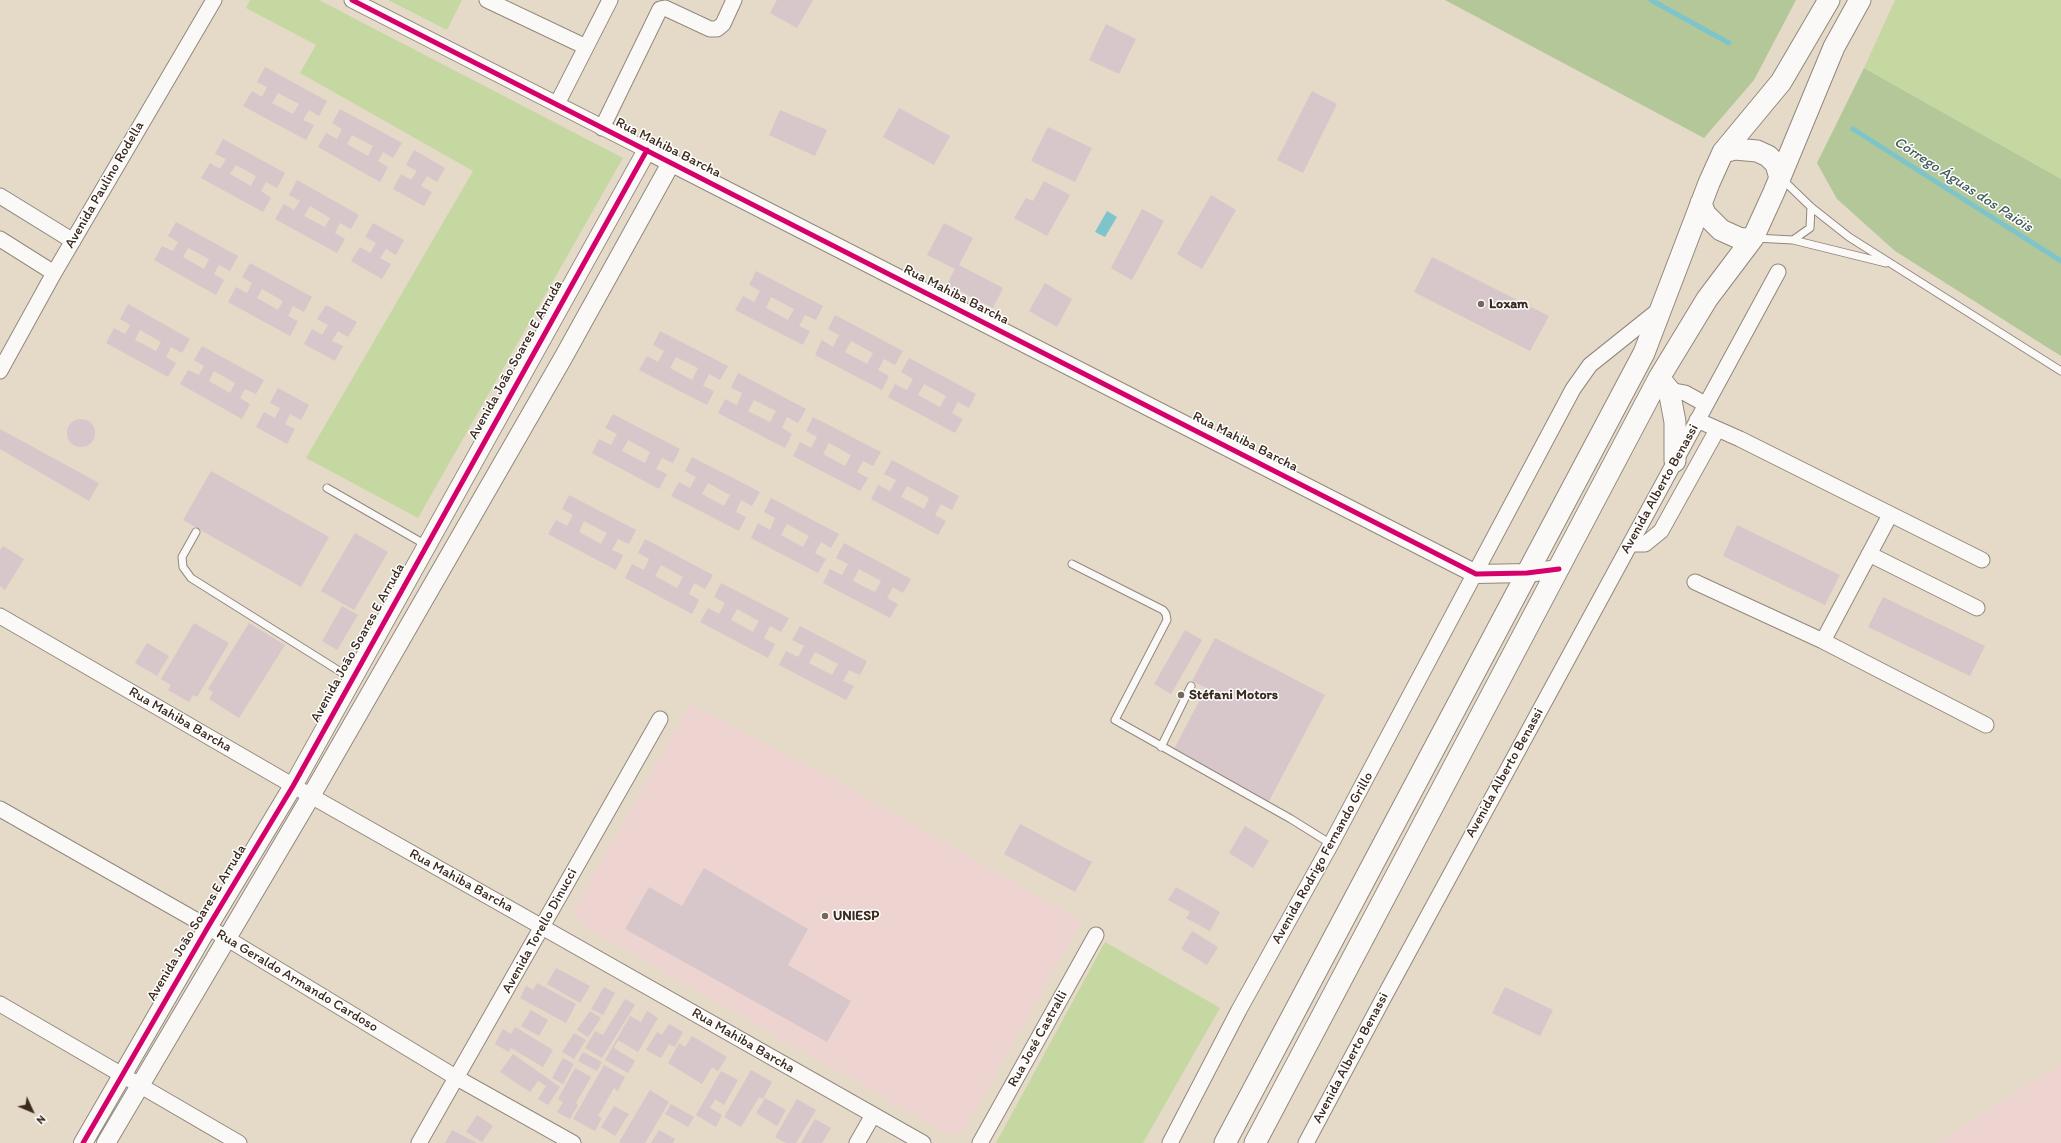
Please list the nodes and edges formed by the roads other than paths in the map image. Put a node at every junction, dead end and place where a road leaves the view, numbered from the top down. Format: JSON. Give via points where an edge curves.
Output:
{"nodes":[{"id":1,"x":214,"y":0,"type":"edge"},
{"id":2,"x":352,"y":0,"type":"edge"},
{"id":3,"x":487,"y":0,"type":"edge"},
{"id":4,"x":610,"y":0,"type":"edge"},
{"id":5,"x":734,"y":0,"type":"edge"},
{"id":6,"x":1829,"y":0,"type":"edge"},
{"id":7,"x":1860,"y":0,"type":"edge"},
{"id":8,"x":586,"y":47,"type":"junction"},
{"id":9,"x":557,"y":104,"type":"junction"},
{"id":10,"x":602,"y":128,"type":"junction"},
{"id":11,"x":647,"y":150,"type":"junction"},
{"id":12,"x":1723,"y":152,"type":"junction"},
{"id":13,"x":671,"y":163,"type":"junction"},
{"id":14,"x":1780,"y":178,"type":"junction"},
{"id":15,"x":0,"y":196,"type":"edge"},
{"id":16,"x":1701,"y":203,"type":"junction"},
{"id":17,"x":1811,"y":207,"type":"junction"},
{"id":18,"x":1753,"y":238,"type":"junction"},
{"id":19,"x":0,"y":239,"type":"edge"},
{"id":20,"x":1793,"y":240,"type":"junction"},
{"id":21,"x":72,"y":241,"type":"junction"},
{"id":22,"x":1894,"y":265,"type":"junction"},
{"id":23,"x":1778,"y":272,"type":"dead end"},
{"id":24,"x":54,"y":273,"type":"junction"},
{"id":25,"x":570,"y":289,"type":"junction"},
{"id":26,"x":594,"y":302,"type":"junction"},
{"id":27,"x":1660,"y":310,"type":"junction"},
{"id":28,"x":0,"y":371,"type":"edge"},
{"id":29,"x":2061,"y":371,"type":"edge"},
{"id":30,"x":1664,"y":384,"type":"junction"},
{"id":31,"x":1705,"y":404,"type":"junction"},
{"id":32,"x":1697,"y":420,"type":"junction"},
{"id":33,"x":1717,"y":430,"type":"junction"},
{"id":34,"x":1675,"y":462,"type":"junction"},
{"id":35,"x":327,"y":488,"type":"dead end"},
{"id":36,"x":1890,"y":515,"type":"junction"},
{"id":37,"x":196,"y":532,"type":"dead end"},
{"id":38,"x":1630,"y":544,"type":"junction"},
{"id":39,"x":427,"y":545,"type":"junction"},
{"id":40,"x":1870,"y":554,"type":"junction"},
{"id":41,"x":1982,"y":560,"type":"dead end"},
{"id":42,"x":1072,"y":564,"type":"dead end"},
{"id":43,"x":1559,"y":569,"type":"junction"},
{"id":44,"x":1527,"y":573,"type":"junction"},
{"id":45,"x":1476,"y":574,"type":"junction"},
{"id":46,"x":1696,"y":582,"type":"dead end"},
{"id":47,"x":1977,"y":608,"type":"dead end"},
{"id":48,"x":0,"y":616,"type":"edge"},
{"id":49,"x":1824,"y":641,"type":"junction"},
{"id":50,"x":352,"y":679,"type":"junction"},
{"id":51,"x":1191,"y":686,"type":"dead end"},
{"id":52,"x":372,"y":690,"type":"junction"},
{"id":53,"x":660,"y":718,"type":"dead end"},
{"id":54,"x":1986,"y":725,"type":"dead end"},
{"id":55,"x":1161,"y":747,"type":"junction"},
{"id":56,"x":313,"y":749,"type":"junction"},
{"id":57,"x":332,"y":759,"type":"junction"},
{"id":58,"x":292,"y":786,"type":"junction"},
{"id":59,"x":311,"y":796,"type":"junction"},
{"id":60,"x":0,"y":809,"type":"edge"},
{"id":61,"x":1331,"y":844,"type":"junction"},
{"id":62,"x":543,"y":926,"type":"junction"},
{"id":63,"x":208,"y":927,"type":"junction"},
{"id":64,"x":1096,"y":935,"type":"dead end"},
{"id":65,"x":226,"y":938,"type":"junction"},
{"id":66,"x":0,"y":1004,"type":"edge"},
{"id":67,"x":122,"y":1074,"type":"junction"},
{"id":68,"x":457,"y":1078,"type":"junction"},
{"id":69,"x":140,"y":1084,"type":"junction"},
{"id":70,"x":873,"y":1115,"type":"junction"},
{"id":71,"x":83,"y":1143,"type":"edge"},
{"id":72,"x":106,"y":1143,"type":"edge"},
{"id":73,"x":239,"y":1143,"type":"edge"},
{"id":74,"x":419,"y":1143,"type":"edge"},
{"id":75,"x":573,"y":1143,"type":"edge"},
{"id":76,"x":857,"y":1143,"type":"edge"},
{"id":77,"x":923,"y":1143,"type":"edge"},
{"id":78,"x":980,"y":1143,"type":"edge"},
{"id":79,"x":1170,"y":1143,"type":"edge"},
{"id":80,"x":1225,"y":1143,"type":"edge"},
{"id":81,"x":1255,"y":1143,"type":"edge"},
{"id":82,"x":1306,"y":1143,"type":"edge"}],
"edges":[{"from":1,"to":21,"type":"street","name":"Avenida Paulino Rodella"},
{"from":2,"to":9,"type":"street","name":"Rua Mahiba Barcha"},
{"from":3,"to":8,"type":"street"},
{"from":4,"to":8,"type":"street"},
{"from":5,"to":10,"type":"street","via":[[723,24],[717,29],[710,29],[665,8],[660,9]]},
{"from":6,"to":12,"type":"main road","via":[[1782,82]]},
{"from":7,"to":14,"type":"main road","via":[[1834,47]]},
{"from":8,"to":9,"type":"street"},
{"from":9,"to":10,"type":"street","name":"Rua Mahiba Barcha"},
{"from":10,"to":11,"type":"street","name":"Rua Mahiba Barcha"},
{"from":11,"to":13,"type":"street","name":"Rua Mahiba Barcha"},
{"from":11,"to":25,"type":"street","name":"Avenida João Soares E Arruda"},
{"from":12,"to":14,"type":"main road","via":[[1735,149],[1757,151],[1768,156],[1776,164]]},
{"from":12,"to":16,"type":"main road"},
{"from":13,"to":26,"type":"street"},
{"from":13,"to":45,"type":"street","name":"Rua Mahiba Barcha"},
{"from":14,"to":17,"type":"lane"},
{"from":14,"to":18,"type":"main road"},
{"from":15,"to":21,"type":"street"},
{"from":16,"to":18,"type":"main road","via":[[1705,214],[1721,230],[1741,239]]},
{"from":16,"to":27,"type":"main road"},
{"from":17,"to":20,"type":"lane","via":[[1810,228]]},
{"from":17,"to":22,"type":"lane","via":[[1849,236]]},
{"from":18,"to":20,"type":"lane"},
{"from":18,"to":30,"type":"main road","via":[[1708,298]]},
{"from":19,"to":24,"type":"street"},
{"from":20,"to":22,"type":"lane"},
{"from":21,"to":24,"type":"street","name":"Avenida Paulino Rodella"},
{"from":22,"to":29,"type":"lane"},
{"from":23,"to":31,"type":"street","name":"Avenida Alberto Benassi"},
{"from":24,"to":28,"type":"street","name":"Avenida Paulino Rodella"},
{"from":25,"to":26,"type":"street"},
{"from":25,"to":39,"type":"street","name":"Avenida João Soares E Arruda"},
{"from":26,"to":52,"type":"street"},
{"from":27,"to":44,"type":"main road","via":[[1644,353]]},
{"from":27,"to":45,"type":"street","name":"Avenida Rodrigo Fernando Grillo","via":[[1590,365],[1577,383]]},
{"from":30,"to":31,"type":"street"},
{"from":30,"to":34,"type":"main road","via":[[1674,422]]},
{"from":30,"to":43,"type":"main road"},
{"from":31,"to":32,"type":"street","name":"Avenida Alberto Benassi"},
{"from":32,"to":33,"type":"street"},
{"from":32,"to":34,"type":"street","name":"Avenida Alberto Benassi"},
{"from":33,"to":36,"type":"street"},
{"from":33,"to":38,"type":"street","via":[[1661,531],[1645,544]]},
{"from":34,"to":38,"type":"street","name":"Avenida Alberto Benassi"},
{"from":35,"to":39,"type":"lane"},
{"from":36,"to":40,"type":"street"},
{"from":36,"to":41,"type":"street"},
{"from":37,"to":50,"type":"lane","via":[[182,557],[183,567],[191,578]]},
{"from":38,"to":82,"type":"street","name":"Avenida Alberto Benassi"},
{"from":39,"to":50,"type":"street","name":"Avenida João Soares E Arruda"},
{"from":40,"to":47,"type":"street"},
{"from":40,"to":49,"type":"street"},
{"from":42,"to":55,"type":"lane","via":[[1163,610],[1166,614],[1167,620],[1115,720]]},
{"from":43,"to":44,"type":"street","name":"Rua Mahiba Barcha"},
{"from":43,"to":81,"type":"main road"},
{"from":44,"to":45,"type":"street","name":"Rua Mahiba Barcha"},
{"from":44,"to":80,"type":"main road"},
{"from":45,"to":61,"type":"street","name":"Avenida Rodrigo Fernando Grillo"},
{"from":46,"to":49,"type":"street"},
{"from":48,"to":58,"type":"street","name":"Rua Mahiba Barcha"},
{"from":49,"to":54,"type":"street"},
{"from":50,"to":52,"type":"street"},
{"from":50,"to":56,"type":"street","name":"Avenida João Soares E Arruda"},
{"from":51,"to":55,"type":"lane"},
{"from":52,"to":57,"type":"street"},
{"from":53,"to":62,"type":"street","name":"Avenida Torello Dinucci"},
{"from":55,"to":61,"type":"lane"},
{"from":56,"to":57,"type":"street"},
{"from":56,"to":58,"type":"street","name":"Avenida João Soares E Arruda"},
{"from":57,"to":59,"type":"street"},
{"from":58,"to":59,"type":"street","name":"Rua Mahiba Barcha"},
{"from":58,"to":63,"type":"street","name":"Avenida João Soares E Arruda"},
{"from":59,"to":62,"type":"street","name":"Rua Mahiba Barcha"},
{"from":59,"to":65,"type":"street"},
{"from":60,"to":63,"type":"street","name":"Rua Geraldo Armando Cardoso"},
{"from":61,"to":79,"type":"street","name":"Avenida Rodrigo Fernando Grillo","via":[[1239,1010]]},
{"from":62,"to":68,"type":"street","name":"Avenida Torello Dinucci"},
{"from":62,"to":70,"type":"street","name":"Rua Mahiba Barcha"},
{"from":63,"to":65,"type":"street","name":"Rua Geraldo Armando Cardoso"},
{"from":63,"to":67,"type":"street","name":"Avenida João Soares E Arruda"},
{"from":64,"to":78,"type":"street","name":"Rua José Castralli"},
{"from":65,"to":68,"type":"street","name":"Rua Geraldo Armando Cardoso"},
{"from":65,"to":69,"type":"street"},
{"from":66,"to":67,"type":"street"},
{"from":67,"to":69,"type":"street"},
{"from":67,"to":71,"type":"street","name":"Avenida João Soares E Arruda"},
{"from":68,"to":74,"type":"street","name":"Avenida Torello Dinucci"},
{"from":68,"to":75,"type":"street","name":"Rua Geraldo Armando Cardoso"},
{"from":69,"to":72,"type":"street"},
{"from":69,"to":73,"type":"street"},
{"from":70,"to":76,"type":"street"},
{"from":70,"to":77,"type":"street","name":"Rua Mahiba Barcha"}]}
